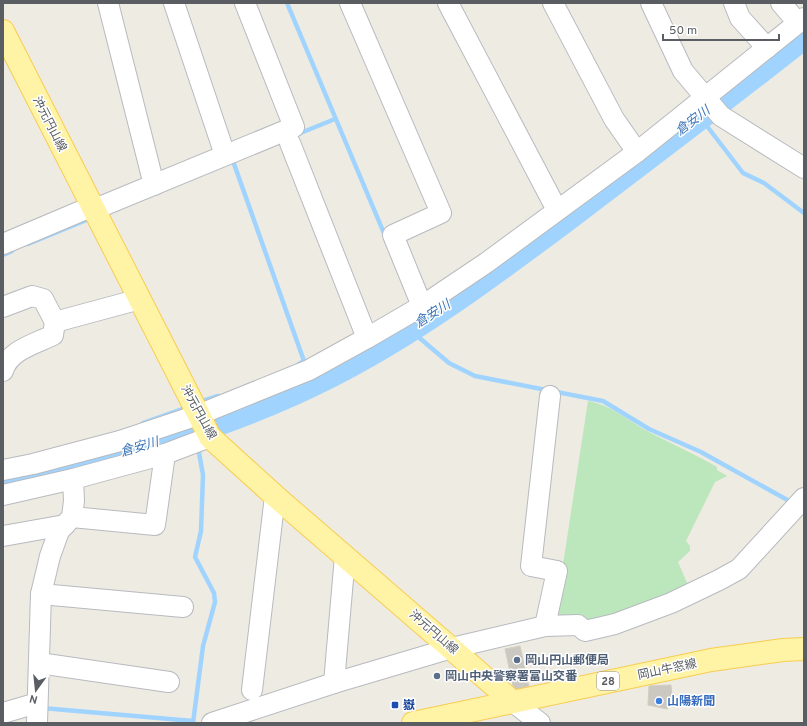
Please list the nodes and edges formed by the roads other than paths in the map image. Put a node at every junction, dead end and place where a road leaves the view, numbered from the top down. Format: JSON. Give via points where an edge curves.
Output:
{"nodes":[{"id":1,"x":108,"y":3,"type":"edge"},
{"id":2,"x":174,"y":3,"type":"edge"},
{"id":3,"x":245,"y":3,"type":"edge"},
{"id":4,"x":350,"y":3,"type":"edge"},
{"id":5,"x":448,"y":3,"type":"edge"},
{"id":6,"x":553,"y":3,"type":"edge"},
{"id":7,"x":651,"y":3,"type":"edge"},
{"id":8,"x":734,"y":3,"type":"edge"},
{"id":9,"x":781,"y":3,"type":"edge"},
{"id":10,"x":801,"y":21,"type":"edge"},
{"id":11,"x":3,"y":31,"type":"edge"},
{"id":12,"x":767,"y":48,"type":"junction"},
{"id":13,"x":706,"y":98,"type":"junction"},
{"id":14,"x":290,"y":143,"type":"dead end"},
{"id":15,"x":637,"y":152,"type":"junction"},
{"id":16,"x":225,"y":155,"type":"junction"},
{"id":17,"x":804,"y":168,"type":"edge"},
{"id":18,"x":154,"y":185,"type":"junction"},
{"id":19,"x":94,"y":207,"type":"junction"},
{"id":20,"x":557,"y":210,"type":"junction"},
{"id":21,"x":3,"y":244,"type":"edge"},
{"id":22,"x":140,"y":299,"type":"junction"},
{"id":23,"x":422,"y":306,"type":"junction"},
{"id":24,"x":3,"y":307,"type":"edge"},
{"id":25,"x":55,"y":322,"type":"junction"},
{"id":26,"x":367,"y":338,"type":"junction"},
{"id":27,"x":3,"y":372,"type":"edge"},
{"id":28,"x":550,"y":396,"type":"dead end"},
{"id":29,"x":205,"y":427,"type":"junction"},
{"id":30,"x":165,"y":454,"type":"junction"},
{"id":31,"x":3,"y":470,"type":"edge"},
{"id":32,"x":72,"y":479,"type":"junction"},
{"id":33,"x":3,"y":495,"type":"edge"},
{"id":34,"x":275,"y":496,"type":"junction"},
{"id":35,"x":804,"y":498,"type":"edge"},
{"id":36,"x":68,"y":521,"type":"junction"},
{"id":37,"x":3,"y":536,"type":"edge"},
{"id":38,"x":345,"y":556,"type":"junction"},
{"id":39,"x":41,"y":594,"type":"junction"},
{"id":40,"x":183,"y":607,"type":"dead end"},
{"id":41,"x":545,"y":626,"type":"junction"},
{"id":42,"x":452,"y":648,"type":"junction"},
{"id":43,"x":804,"y":649,"type":"edge"},
{"id":44,"x":39,"y":664,"type":"junction"},
{"id":45,"x":169,"y":682,"type":"dead end"},
{"id":46,"x":334,"y":683,"type":"junction"},
{"id":47,"x":252,"y":690,"type":"dead end"},
{"id":48,"x":513,"y":702,"type":"junction"},
{"id":49,"x":37,"y":711,"type":"edge"},
{"id":50,"x":3,"y":712,"type":"edge"},
{"id":51,"x":212,"y":723,"type":"edge"},
{"id":52,"x":413,"y":723,"type":"edge"},
{"id":53,"x":540,"y":723,"type":"edge"}],
"edges":[{"from":1,"to":18,"type":"street"},
{"from":2,"to":16,"type":"street"},
{"from":3,"to":16,"type":"street","via":[[294,127]]},
{"from":4,"to":23,"type":"street","via":[[441,213],[392,235]]},
{"from":5,"to":20,"type":"street"},
{"from":6,"to":15,"type":"street","via":[[614,119]]},
{"from":7,"to":13,"type":"street","via":[[683,71]]},
{"from":8,"to":12,"type":"street","via":[[740,18]]},
{"from":9,"to":10,"type":"street"},
{"from":10,"to":12,"type":"street"},
{"from":11,"to":19,"type":"main road","name":"沖元円山線"},
{"from":12,"to":13,"type":"street"},
{"from":13,"to":15,"type":"street"},
{"from":13,"to":17,"type":"street","via":[[721,116]]},
{"from":14,"to":26,"type":"street"},
{"from":15,"to":20,"type":"street"},
{"from":16,"to":18,"type":"street"},
{"from":18,"to":19,"type":"street"},
{"from":19,"to":21,"type":"street"},
{"from":19,"to":22,"type":"main road","name":"沖元円山線"},
{"from":20,"to":23,"type":"street","via":[[465,279]]},
{"from":22,"to":25,"type":"street"},
{"from":22,"to":29,"type":"main road","name":"沖元円山線"},
{"from":23,"to":26,"type":"street"},
{"from":24,"to":25,"type":"street","via":[[32,296],[43,299]]},
{"from":25,"to":27,"type":"street","via":[[53,336],[11,356],[5,363]]},
{"from":26,"to":29,"type":"street"},
{"from":28,"to":41,"type":"street","via":[[532,566],[557,571]]},
{"from":29,"to":30,"type":"street"},
{"from":29,"to":31,"type":"street","via":[[120,441]]},
{"from":29,"to":34,"type":"main road","name":"沖元円山線"},
{"from":30,"to":32,"type":"street"},
{"from":30,"to":36,"type":"street","via":[[155,525]]},
{"from":32,"to":33,"type":"street"},
{"from":32,"to":36,"type":"street","via":[[74,501]]},
{"from":34,"to":38,"type":"main road","name":"沖元円山線"},
{"from":34,"to":47,"type":"street"},
{"from":35,"to":41,"type":"street","via":[[738,569],[719,580],[671,603],[615,624],[585,631],[578,625]]},
{"from":36,"to":37,"type":"street"},
{"from":36,"to":39,"type":"street","via":[[59,531]]},
{"from":38,"to":42,"type":"main road","name":"沖元円山線"},
{"from":38,"to":46,"type":"street"},
{"from":39,"to":40,"type":"street"},
{"from":39,"to":44,"type":"street"},
{"from":41,"to":42,"type":"street"},
{"from":42,"to":46,"type":"street"},
{"from":42,"to":48,"type":"main road","name":"沖元円山線"},
{"from":43,"to":48,"type":"main road","name":"岡山牛窓線","number":"28","via":[[711,660]]},
{"from":44,"to":45,"type":"street"},
{"from":44,"to":49,"type":"street"},
{"from":46,"to":51,"type":"street"},
{"from":48,"to":52,"type":"main road","name":"岡山牛窓線","number":"28"},
{"from":48,"to":53,"type":"street"},
{"from":49,"to":50,"type":"street"}]}
